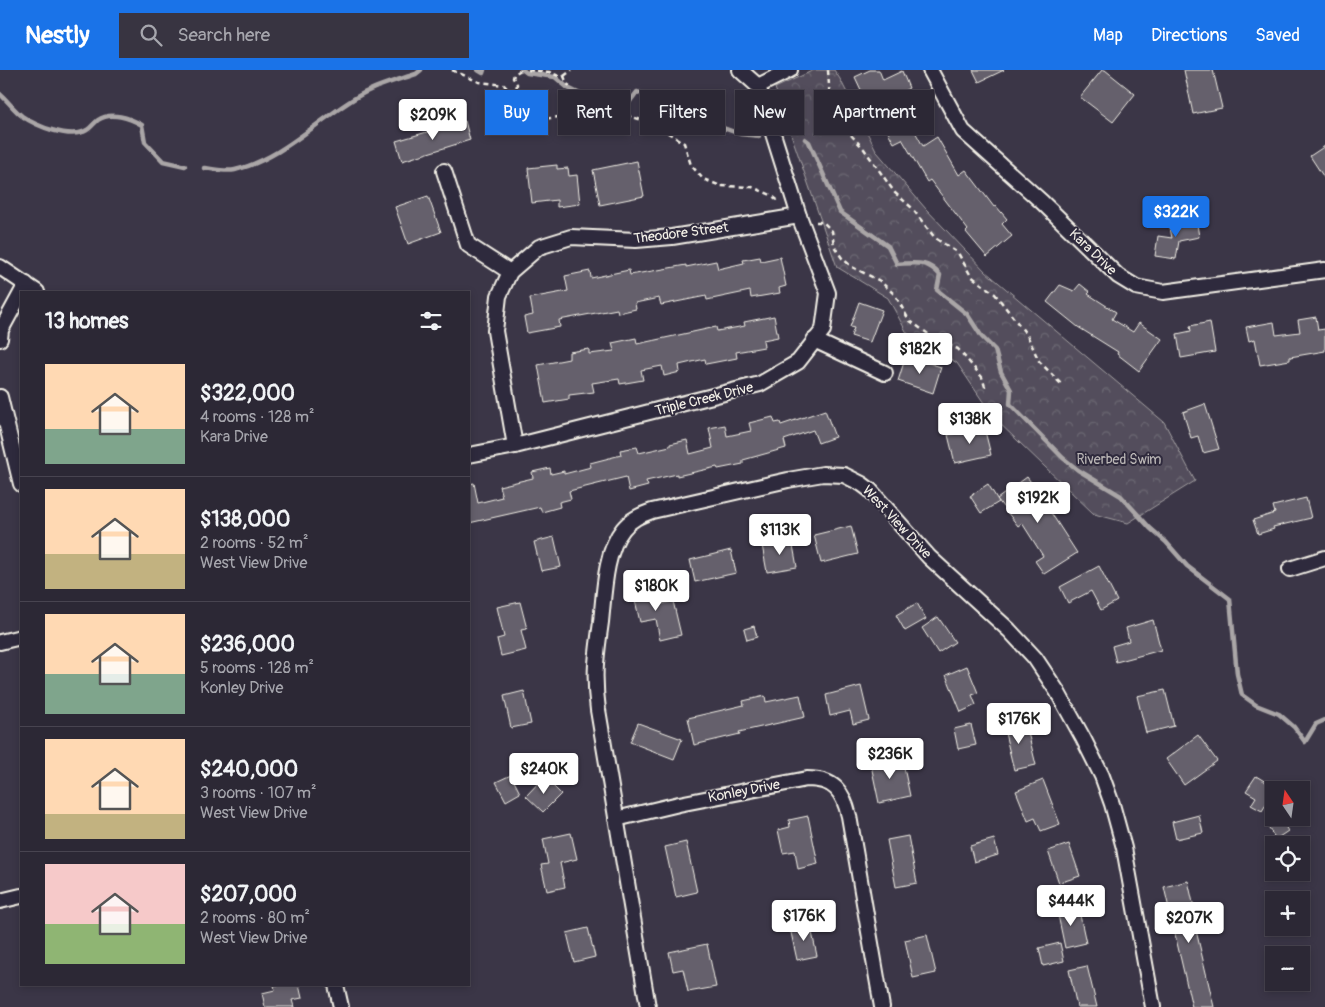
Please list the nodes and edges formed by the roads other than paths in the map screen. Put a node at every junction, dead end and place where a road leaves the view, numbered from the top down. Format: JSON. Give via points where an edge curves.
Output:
{"nodes":[{"id":1,"x":740,"y":70,"type":"edge"},
{"id":2,"x":790,"y":70,"type":"edge"},
{"id":3,"x":930,"y":70,"type":"edge"},
{"id":4,"x":758,"y":86,"type":"junction"},
{"id":5,"x":444,"y":170,"type":"dead end"},
{"id":6,"x":799,"y":216,"type":"junction"},
{"id":7,"x":0,"y":267,"type":"edge"},
{"id":8,"x":1325,"y":270,"type":"edge"},
{"id":9,"x":510,"y":272,"type":"junction"},
{"id":10,"x":31,"y":288,"type":"edge"},
{"id":11,"x":20,"y":303,"type":"edge"},
{"id":12,"x":0,"y":340,"type":"edge"},
{"id":13,"x":814,"y":340,"type":"junction"},
{"id":14,"x":885,"y":373,"type":"dead end"},
{"id":15,"x":0,"y":397,"type":"edge"},
{"id":16,"x":515,"y":446,"type":"junction"},
{"id":17,"x":470,"y":455,"type":"edge"},
{"id":18,"x":20,"y":480,"type":"edge"},
{"id":19,"x":1325,"y":558,"type":"edge"},
{"id":20,"x":1290,"y":569,"type":"dead end"},
{"id":21,"x":20,"y":637,"type":"edge"},
{"id":22,"x":0,"y":642,"type":"edge"},
{"id":23,"x":616,"y":819,"type":"junction"},
{"id":24,"x":20,"y":896,"type":"edge"},
{"id":25,"x":0,"y":901,"type":"edge"},
{"id":26,"x":336,"y":986,"type":"edge"},
{"id":27,"x":341,"y":1007,"type":"edge"},
{"id":28,"x":648,"y":1007,"type":"edge"},
{"id":29,"x":882,"y":1007,"type":"edge"},
{"id":30,"x":1153,"y":1007,"type":"edge"}],
"edges":[{"from":1,"to":4,"type":"street"},
{"from":2,"to":4,"type":"street"},
{"from":3,"to":8,"type":"street","name":"Kara Drive","via":[[963,131],[1118,276],[1136,288],[1163,292]]},
{"from":4,"to":6,"type":"street","name":"Triple Creek Drive"},
{"from":5,"to":9,"type":"street","via":[[468,244]]},
{"from":6,"to":9,"type":"street","name":"Theodore Street","via":[[672,237],[636,240],[572,237],[539,248]]},
{"from":6,"to":13,"type":"street","name":"Triple Creek Drive","via":[[828,293],[822,330]]},
{"from":7,"to":10,"type":"street"},
{"from":9,"to":16,"type":"street","name":"Theodore Street","via":[[499,296],[495,331]]},
{"from":11,"to":12,"type":"street","via":[[1,330]]},
{"from":13,"to":14,"type":"street"},
{"from":13,"to":16,"type":"street","name":"Triple Creek Drive","via":[[798,362],[760,384]]},
{"from":15,"to":18,"type":"street"},
{"from":16,"to":17,"type":"street","name":"Triple Creek Drive"},
{"from":19,"to":20,"type":"street"},
{"from":21,"to":22,"type":"street"},
{"from":23,"to":28,"type":"street"},
{"from":23,"to":29,"type":"street","name":"Konley Drive","via":[[807,779],[831,784],[843,797],[849,816]]},
{"from":23,"to":30,"type":"street","name":"West View Drive","via":[[598,710],[596,664],[609,564],[623,529],[652,511],[788,480],[823,474],[844,475],[870,490],[929,557],[1009,630],[1035,658],[1057,691],[1102,776],[1112,804],[1124,848]]},
{"from":24,"to":25,"type":"street"},
{"from":26,"to":27,"type":"street"}]}
